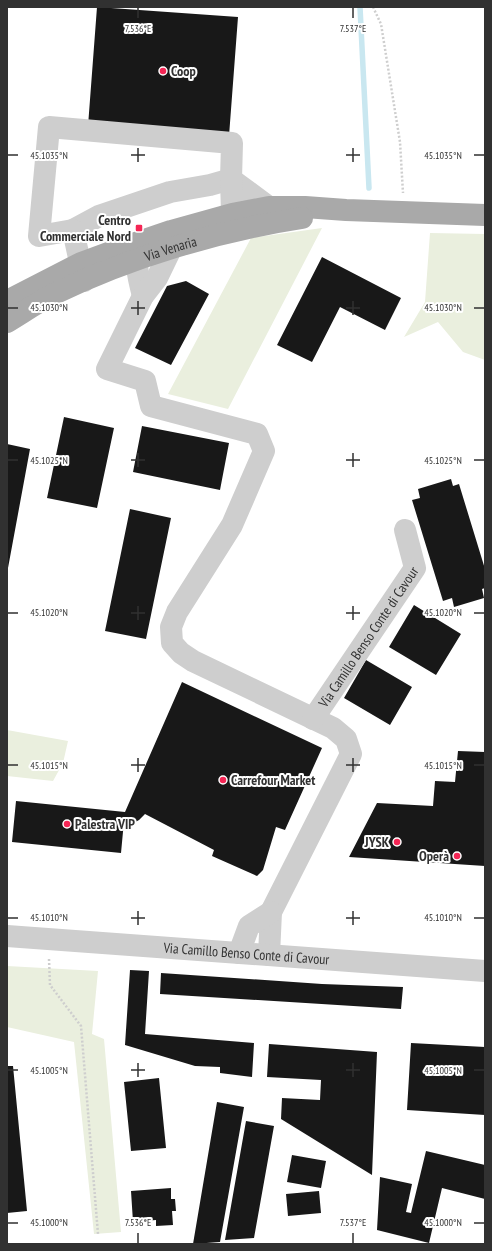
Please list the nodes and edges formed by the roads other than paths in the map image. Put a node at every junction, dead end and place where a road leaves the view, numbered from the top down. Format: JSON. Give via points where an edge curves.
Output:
{"nodes":[{"id":1,"x":231,"y":179,"type":"junction"},
{"id":2,"x":269,"y":207,"type":"junction"},
{"id":3,"x":346,"y":210,"type":"junction"},
{"id":4,"x":232,"y":214,"type":"junction"},
{"id":5,"x":485,"y":215,"type":"edge"},
{"id":6,"x":73,"y":230,"type":"junction"},
{"id":7,"x":171,"y":249,"type":"junction"},
{"id":8,"x":139,"y":250,"type":"junction"},
{"id":9,"x":82,"y":272,"type":"junction"},
{"id":10,"x":142,"y":296,"type":"junction"},
{"id":11,"x":7,"y":301,"type":"edge"},
{"id":12,"x":7,"y":322,"type":"edge"},
{"id":13,"x":405,"y":530,"type":"dead end"},
{"id":14,"x":313,"y":719,"type":"junction"},
{"id":15,"x":271,"y":912,"type":"junction"},
{"id":16,"x":7,"y":936,"type":"edge"},
{"id":17,"x":239,"y":953,"type":"junction"},
{"id":18,"x":269,"y":956,"type":"junction"},
{"id":19,"x":485,"y":971,"type":"edge"}],
"edges":[{"from":1,"to":2,"type":"street"},
{"from":1,"to":4,"type":"street"},
{"from":1,"to":6,"type":"street","via":[[170,192],[99,216]]},
{"from":1,"to":6,"type":"street","via":[[232,143],[49,127],[39,236]]},
{"from":2,"to":3,"type":"main road","name":"Via Venaria"},
{"from":2,"to":4,"type":"main road","name":"Via Venaria"},
{"from":3,"to":5,"type":"main road","name":"Via Venaria"},
{"from":3,"to":7,"type":"main road","name":"Via Venaria","via":[[275,222],[209,237]]},
{"from":4,"to":8,"type":"main road","name":"Via Venaria","via":[[171,231]]},
{"from":6,"to":9,"type":"street"},
{"from":7,"to":8,"type":"main road","name":"Via Venaria"},
{"from":7,"to":10,"type":"street","via":[[157,278]]},
{"from":8,"to":9,"type":"main road","name":"Via Venaria"},
{"from":8,"to":10,"type":"street","via":[[138,275]]},
{"from":9,"to":11,"type":"main road","name":"Via Venaria"},
{"from":9,"to":12,"type":"main road","name":"Via Venaria","via":[[54,295]]},
{"from":10,"to":14,"type":"street","name":"Via Camillo Benso Conte di Cavour","via":[[107,369],[145,381],[151,406],[257,434],[264,451],[232,525],[177,612],[171,627],[172,643],[180,653],[194,661]]},
{"from":13,"to":14,"type":"street","name":"Via Camillo Benso Conte di Cavour","via":[[415,568]]},
{"from":14,"to":15,"type":"street","name":"Via Camillo Benso Conte di Cavour","via":[[333,728],[346,739],[351,754]]},
{"from":15,"to":17,"type":"street","via":[[249,926]]},
{"from":15,"to":18,"type":"street"},
{"from":16,"to":17,"type":"street","name":"Via Camillo Benso Conte di Cavour"},
{"from":17,"to":18,"type":"street","name":"Via Camillo Benso Conte di Cavour"},
{"from":18,"to":19,"type":"street","name":"Via Camillo Benso Conte di Cavour"}]}
